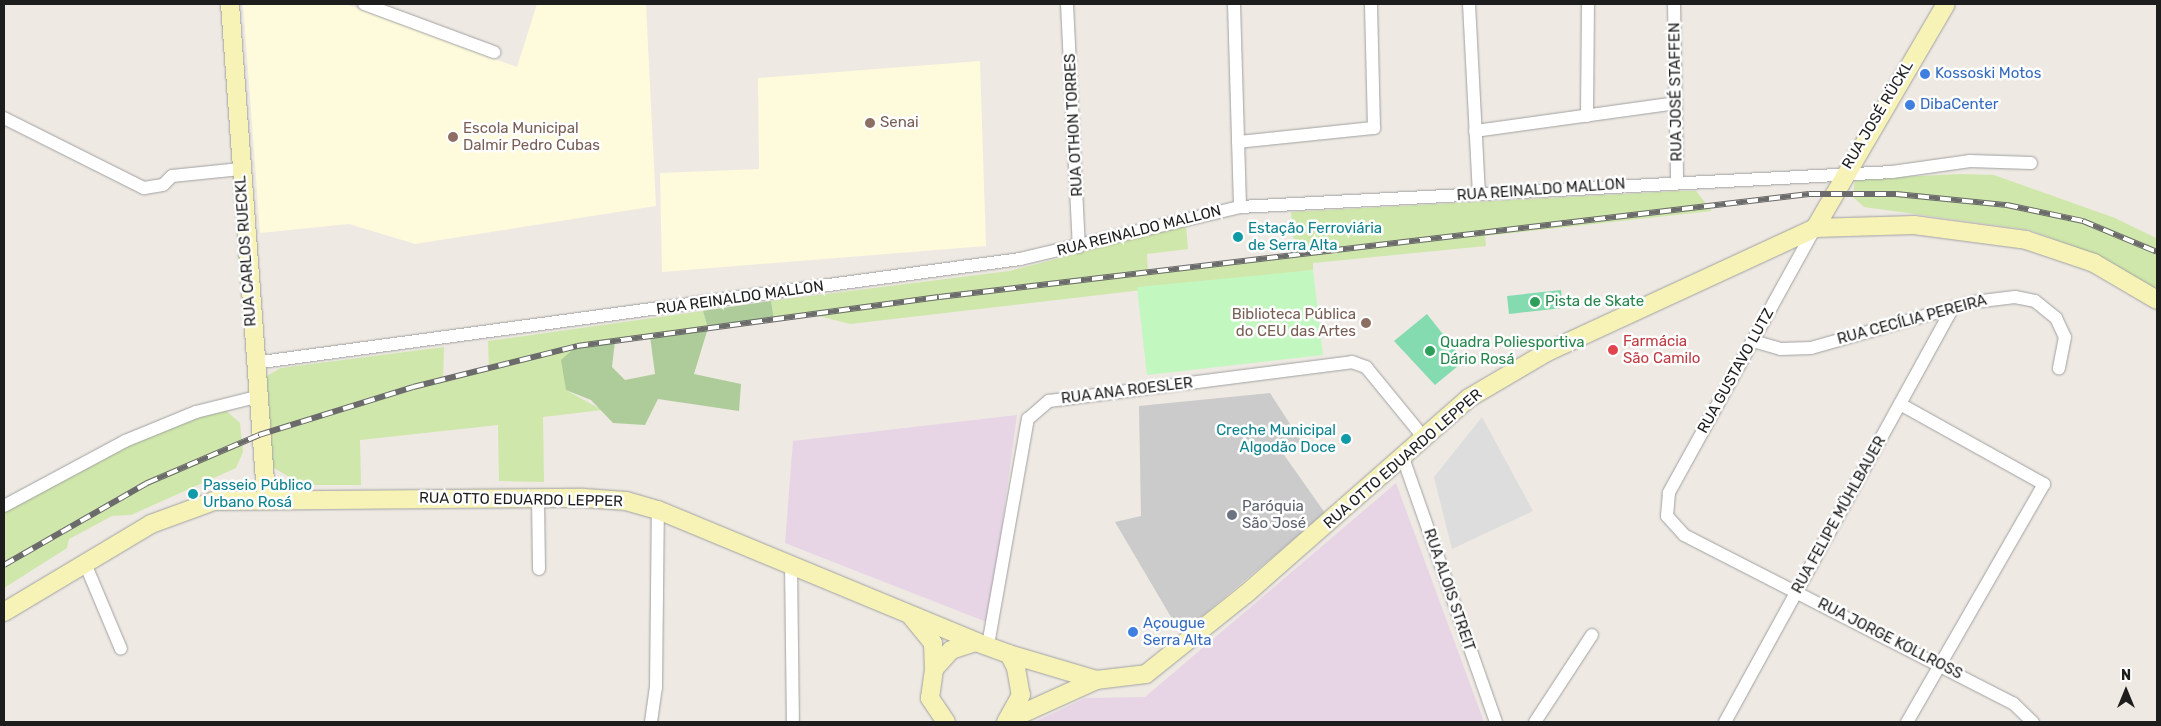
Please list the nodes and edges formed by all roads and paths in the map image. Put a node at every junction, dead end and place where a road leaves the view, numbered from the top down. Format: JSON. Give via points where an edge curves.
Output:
{"nodes":[{"id":1,"x":230,"y":4,"type":"edge"},
{"id":2,"x":364,"y":4,"type":"edge"},
{"id":3,"x":1067,"y":4,"type":"edge"},
{"id":4,"x":1234,"y":4,"type":"edge"},
{"id":5,"x":1371,"y":4,"type":"edge"},
{"id":6,"x":1468,"y":4,"type":"edge"},
{"id":7,"x":1588,"y":4,"type":"edge"},
{"id":8,"x":1674,"y":4,"type":"edge"},
{"id":9,"x":1946,"y":4,"type":"edge"},
{"id":10,"x":494,"y":52,"type":"dead end"},
{"id":11,"x":1676,"y":103,"type":"junction"},
{"id":12,"x":1587,"y":116,"type":"junction"},
{"id":13,"x":4,"y":118,"type":"edge"},
{"id":14,"x":1475,"y":131,"type":"junction"},
{"id":15,"x":1238,"y":142,"type":"junction"},
{"id":16,"x":2031,"y":162,"type":"dead end"},
{"id":17,"x":241,"y":169,"type":"junction"},
{"id":18,"x":1842,"y":174,"type":"junction"},
{"id":19,"x":1677,"y":181,"type":"junction"},
{"id":20,"x":1479,"y":194,"type":"junction"},
{"id":21,"x":1240,"y":207,"type":"junction"},
{"id":22,"x":1815,"y":228,"type":"junction"},
{"id":23,"x":1079,"y":247,"type":"junction"},
{"id":24,"x":2157,"y":300,"type":"edge"},
{"id":25,"x":1953,"y":308,"type":"junction"},
{"id":26,"x":1753,"y":341,"type":"junction"},
{"id":27,"x":254,"y":364,"type":"junction"},
{"id":28,"x":2058,"y":368,"type":"dead end"},
{"id":29,"x":256,"y":397,"type":"junction"},
{"id":30,"x":1900,"y":404,"type":"junction"},
{"id":31,"x":1425,"y":439,"type":"junction"},
{"id":32,"x":1403,"y":458,"type":"junction"},
{"id":33,"x":266,"y":498,"type":"junction"},
{"id":34,"x":538,"y":498,"type":"junction"},
{"id":35,"x":4,"y":506,"type":"edge"},
{"id":36,"x":658,"y":510,"type":"junction"},
{"id":37,"x":1667,"y":516,"type":"joint"},
{"id":38,"x":84,"y":561,"type":"junction"},
{"id":39,"x":791,"y":564,"type":"junction"},
{"id":40,"x":539,"y":569,"type":"dead end"},
{"id":41,"x":1797,"y":591,"type":"junction"},
{"id":42,"x":905,"y":610,"type":"junction"},
{"id":43,"x":4,"y":612,"type":"edge"},
{"id":44,"x":1592,"y":636,"type":"dead end"},
{"id":45,"x":982,"y":643,"type":"junction"},
{"id":46,"x":121,"y":649,"type":"dead end"},
{"id":47,"x":1009,"y":654,"type":"junction"},
{"id":48,"x":1939,"y":666,"type":"junction"},
{"id":49,"x":934,"y":669,"type":"junction"},
{"id":50,"x":1096,"y":680,"type":"junction"},
{"id":51,"x":930,"y":698,"type":"junction"},
{"id":52,"x":1007,"y":721,"type":"edge"},
{"id":53,"x":651,"y":722,"type":"edge"},
{"id":54,"x":793,"y":722,"type":"edge"},
{"id":55,"x":928,"y":722,"type":"edge"},
{"id":56,"x":946,"y":722,"type":"edge"},
{"id":57,"x":1496,"y":722,"type":"edge"},
{"id":58,"x":1535,"y":722,"type":"edge"},
{"id":59,"x":1725,"y":722,"type":"edge"},
{"id":60,"x":1907,"y":722,"type":"edge"},
{"id":61,"x":2033,"y":722,"type":"edge"}],
"edges":[{"from":1,"to":17,"type":"main road","name":"RUA CARLOS RUECKL"},
{"from":2,"to":10,"type":"street"},
{"from":3,"to":23,"type":"street","name":"RUA OTHON TORRES"},
{"from":4,"to":15,"type":"street"},
{"from":5,"to":15,"type":"street","via":[[1374,128]]},
{"from":6,"to":14,"type":"street"},
{"from":7,"to":12,"type":"street"},
{"from":8,"to":11,"type":"street","name":"RUA JOSÉ STAFFEN"},
{"from":9,"to":18,"type":"main road","name":"RUA JOSÉ RÜCKL"},
{"from":11,"to":12,"type":"street"},
{"from":11,"to":19,"type":"street","name":"RUA JOSÉ STAFFEN"},
{"from":12,"to":14,"type":"street"},
{"from":13,"to":17,"type":"street","via":[[144,188],[163,185],[172,176]]},
{"from":14,"to":20,"type":"street"},
{"from":15,"to":21,"type":"street"},
{"from":16,"to":18,"type":"street","name":"RUA REINALDO MALLON","via":[[1970,162]]},
{"from":17,"to":27,"type":"main road","name":"RUA CARLOS RUECKL"},
{"from":18,"to":19,"type":"street","name":"RUA REINALDO MALLON"},
{"from":18,"to":22,"type":"main road","name":"RUA JOSÉ RÜCKL"},
{"from":19,"to":20,"type":"street","name":"RUA REINALDO MALLON"},
{"from":20,"to":21,"type":"street","name":"RUA REINALDO MALLON"},
{"from":21,"to":23,"type":"street","name":"RUA REINALDO MALLON","via":[[1200,213]]},
{"from":22,"to":24,"type":"main road","via":[[1914,225],[2026,240],[2094,263]]},
{"from":22,"to":26,"type":"street","name":"RUA GUSTAVO LUTZ"},
{"from":22,"to":31,"type":"main road","name":"RUA OTTO EDUARDO LEPPER","via":[[1548,352],[1469,398]]},
{"from":23,"to":27,"type":"street","name":"RUA REINALDO MALLON","via":[[960,268]]},
{"from":25,"to":26,"type":"street","name":"RUA CECÍLIA PEREIRA","via":[[1800,349],[1774,348]]},
{"from":25,"to":28,"type":"street","name":"RUA CECÍLIA PEREIRA","via":[[2002,297],[2035,301],[2056,318],[2065,338]]},
{"from":25,"to":30,"type":"street","name":"RUA FELIPE MÜHLBAUER"},
{"from":26,"to":37,"type":"street","name":"RUA GUSTAVO LUTZ","via":[[1668,493]]},
{"from":27,"to":29,"type":"main road","name":"RUA CARLOS RUECKL"},
{"from":29,"to":33,"type":"main road","name":"RUA CARLOS RUECKL"},
{"from":29,"to":35,"type":"street","via":[[196,412],[125,441]]},
{"from":30,"to":41,"type":"street","name":"RUA FELIPE MÜHLBAUER"},
{"from":30,"to":48,"type":"street","via":[[2044,484]]},
{"from":31,"to":32,"type":"main road","name":"RUA OTTO EDUARDO LEPPER"},
{"from":31,"to":45,"type":"street","name":"RUA ANA ROESLER","via":[[1366,367],[1352,362],[1049,401],[1028,419]]},
{"from":32,"to":50,"type":"main road","name":"RUA OTTO EDUARDO LEPPER","via":[[1162,663],[1132,677]]},
{"from":32,"to":57,"type":"street","name":"RUA ALOIS STREIT"},
{"from":33,"to":34,"type":"main road","name":"RUA OTTO EDUARDO LEPPER"},
{"from":33,"to":38,"type":"main road","name":"RUA OTTO EDUARDO LEPPER","via":[[192,507]]},
{"from":34,"to":36,"type":"main road","name":"RUA OTTO EDUARDO LEPPER","via":[[626,501]]},
{"from":34,"to":40,"type":"street"},
{"from":36,"to":39,"type":"main road","name":"RUA OTTO EDUARDO LEPPER"},
{"from":36,"to":53,"type":"street","via":[[656,688]]},
{"from":37,"to":41,"type":"street","name":"RUA JORGE KOLLROSS","via":[[1684,535]]},
{"from":38,"to":43,"type":"main road","name":"RUA OTTO EDUARDO LEPPER"},
{"from":38,"to":46,"type":"street"},
{"from":39,"to":42,"type":"main road","name":"RUA OTTO EDUARDO LEPPER"},
{"from":39,"to":54,"type":"street"},
{"from":41,"to":48,"type":"street","name":"RUA JORGE KOLLROSS"},
{"from":41,"to":59,"type":"street","name":"RUA FELIPE MÜHLBAUER"},
{"from":42,"to":45,"type":"main road","name":"RUA OTTO EDUARDO LEPPER"},
{"from":42,"to":49,"type":"main road","name":"RUA OTTO EDUARDO LEPPER","via":[[933,643]]},
{"from":44,"to":58,"type":"street"},
{"from":45,"to":47,"type":"main road","name":"RUA OTTO EDUARDO LEPPER"},
{"from":45,"to":49,"type":"main road","via":[[952,650]]},
{"from":47,"to":50,"type":"main road","name":"RUA OTTO EDUARDO LEPPER"},
{"from":47,"to":52,"type":"main road","via":[[1021,682],[1021,696]]},
{"from":48,"to":60,"type":"street"},
{"from":48,"to":61,"type":"street","name":"RUA JORGE KOLLROSS","via":[[2013,703]]},
{"from":49,"to":51,"type":"main road","name":"RUA OTTO EDUARDO LEPPER"},
{"from":50,"to":52,"type":"main road","name":"RUA OTTO EDUARDO LEPPER"},
{"from":51,"to":55,"type":"main road","name":"RUA OTTO EDUARDO LEPPER"},
{"from":51,"to":56,"type":"main road"}]}
